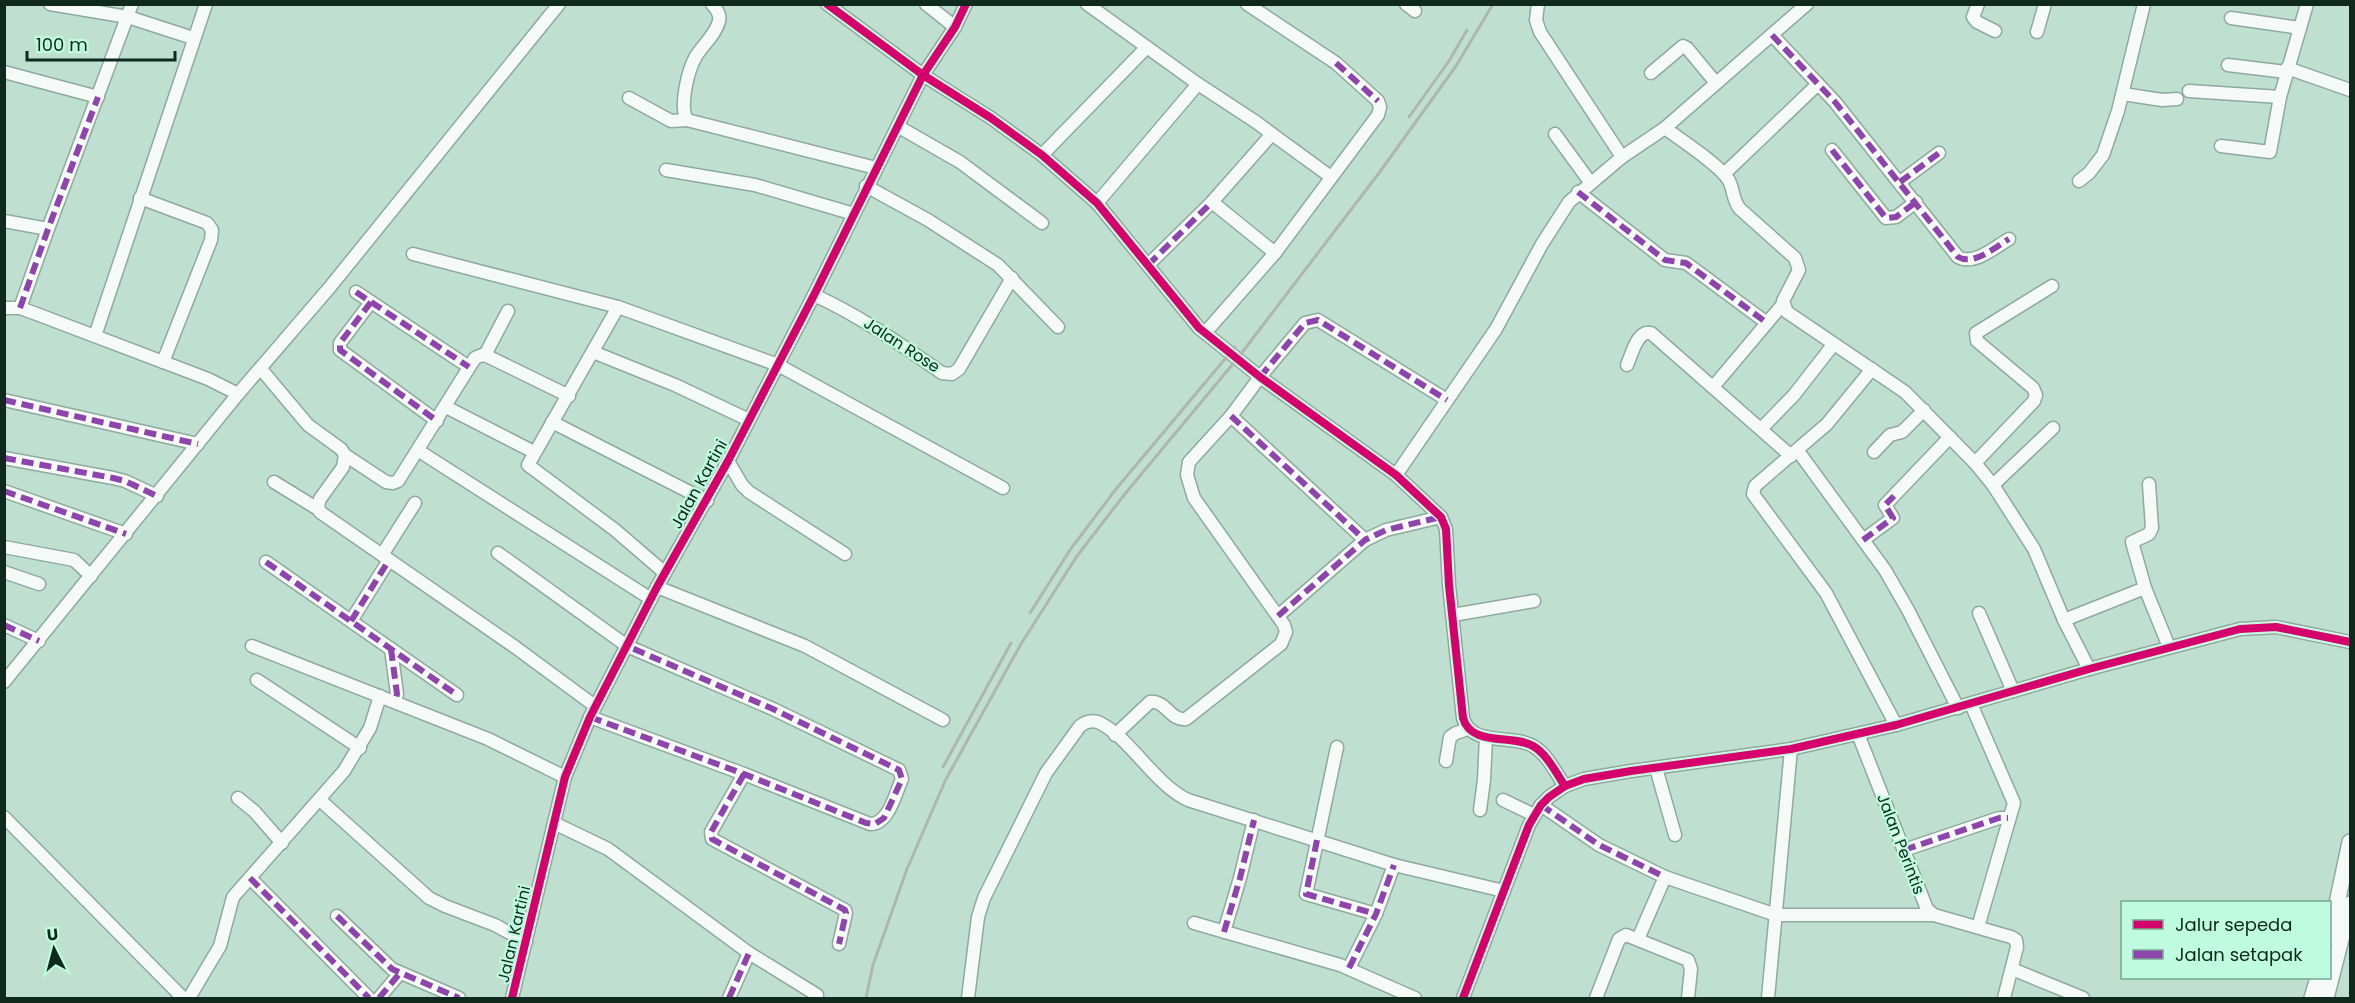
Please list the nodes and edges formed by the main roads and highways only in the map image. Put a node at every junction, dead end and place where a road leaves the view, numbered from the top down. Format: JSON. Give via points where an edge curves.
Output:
{"nodes":[{"id":1,"x":2350,"y":842,"type":"edge"},
{"id":2,"x":2350,"y":904,"type":"edge"},
{"id":3,"x":2331,"y":931,"type":"edge"},
{"id":4,"x":2318,"y":979,"type":"edge"},
{"id":5,"x":2312,"y":999,"type":"edge"},
{"id":6,"x":2326,"y":999,"type":"edge"}],
"edges":[{"from":1,"to":3,"type":"main road"},
{"from":2,"to":6,"type":"main road"},
{"from":4,"to":5,"type":"main road"}]}
